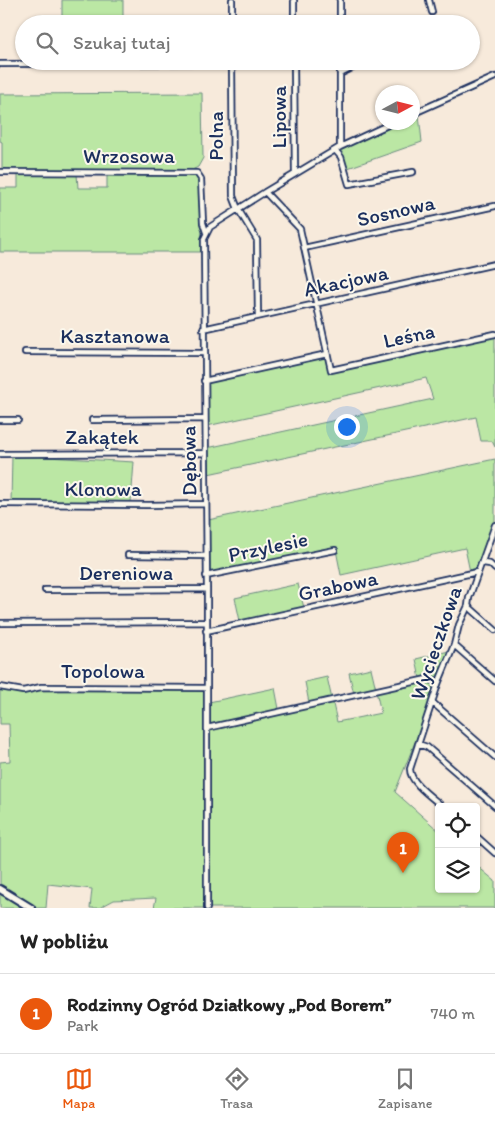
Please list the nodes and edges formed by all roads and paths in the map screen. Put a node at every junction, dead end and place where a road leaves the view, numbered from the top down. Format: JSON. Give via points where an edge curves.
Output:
{"nodes":[{"id":1,"x":232,"y":0,"type":"edge"},
{"id":2,"x":294,"y":0,"type":"edge"},
{"id":3,"x":340,"y":0,"type":"edge"},
{"id":4,"x":429,"y":0,"type":"edge"},
{"id":5,"x":432,"y":12,"type":"dead end"},
{"id":6,"x":232,"y":15,"type":"edge"},
{"id":7,"x":294,"y":15,"type":"edge"},
{"id":8,"x":340,"y":15,"type":"edge"},
{"id":9,"x":0,"y":64,"type":"edge"},
{"id":10,"x":15,"y":64,"type":"edge"},
{"id":11,"x":232,"y":70,"type":"edge"},
{"id":12,"x":294,"y":70,"type":"edge"},
{"id":13,"x":340,"y":70,"type":"edge"},
{"id":14,"x":348,"y":70,"type":"edge"},
{"id":15,"x":340,"y":74,"type":"junction"},
{"id":16,"x":495,"y":77,"type":"edge"},
{"id":17,"x":420,"y":110,"type":"edge"},
{"id":18,"x":377,"y":130,"type":"edge"},
{"id":19,"x":340,"y":147,"type":"junction"},
{"id":20,"x":335,"y":150,"type":"junction"},
{"id":21,"x":0,"y":172,"type":"edge"},
{"id":22,"x":413,"y":172,"type":"dead end"},
{"id":23,"x":295,"y":174,"type":"junction"},
{"id":24,"x":265,"y":192,"type":"junction"},
{"id":25,"x":495,"y":206,"type":"edge"},
{"id":26,"x":238,"y":208,"type":"junction"},
{"id":27,"x":206,"y":232,"type":"junction"},
{"id":28,"x":304,"y":248,"type":"junction"},
{"id":29,"x":495,"y":264,"type":"edge"},
{"id":30,"x":316,"y":304,"type":"junction"},
{"id":31,"x":258,"y":316,"type":"junction"},
{"id":32,"x":203,"y":329,"type":"junction"},
{"id":33,"x":495,"y":334,"type":"edge"},
{"id":34,"x":25,"y":352,"type":"dead end"},
{"id":35,"x":204,"y":353,"type":"junction"},
{"id":36,"x":327,"y":354,"type":"junction"},
{"id":37,"x":204,"y":381,"type":"junction"},
{"id":38,"x":205,"y":419,"type":"junction"},
{"id":39,"x":0,"y":420,"type":"edge"},
{"id":40,"x":18,"y":420,"type":"dead end"},
{"id":41,"x":92,"y":420,"type":"dead end"},
{"id":42,"x":205,"y":453,"type":"junction"},
{"id":43,"x":0,"y":454,"type":"edge"},
{"id":44,"x":0,"y":504,"type":"edge"},
{"id":45,"x":206,"y":504,"type":"junction"},
{"id":46,"x":495,"y":525,"type":"edge"},
{"id":47,"x":335,"y":550,"type":"dead end"},
{"id":48,"x":128,"y":555,"type":"dead end"},
{"id":49,"x":206,"y":556,"type":"junction"},
{"id":50,"x":483,"y":563,"type":"junction"},
{"id":51,"x":495,"y":569,"type":"edge"},
{"id":52,"x":477,"y":572,"type":"junction"},
{"id":53,"x":206,"y":576,"type":"junction"},
{"id":54,"x":206,"y":589,"type":"junction"},
{"id":55,"x":45,"y":590,"type":"dead end"},
{"id":56,"x":468,"y":606,"type":"junction"},
{"id":57,"x":206,"y":622,"type":"junction"},
{"id":58,"x":0,"y":623,"type":"edge"},
{"id":59,"x":495,"y":630,"type":"edge"},
{"id":60,"x":206,"y":631,"type":"junction"},
{"id":61,"x":454,"y":645,"type":"junction"},
{"id":62,"x":495,"y":681,"type":"edge"},
{"id":63,"x":438,"y":684,"type":"junction"},
{"id":64,"x":0,"y":687,"type":"edge"},
{"id":65,"x":207,"y":688,"type":"junction"},
{"id":66,"x":432,"y":702,"type":"junction"},
{"id":67,"x":207,"y":728,"type":"junction"},
{"id":68,"x":418,"y":744,"type":"junction"},
{"id":69,"x":495,"y":757,"type":"edge"},
{"id":70,"x":439,"y":803,"type":"edge"},
{"id":71,"x":495,"y":806,"type":"edge"},
{"id":72,"x":480,"y":840,"type":"edge"},
{"id":73,"x":495,"y":853,"type":"edge"},
{"id":74,"x":0,"y":889,"type":"edge"},
{"id":75,"x":31,"y":908,"type":"edge"},
{"id":76,"x":206,"y":908,"type":"edge"}],
"edges":[{"from":1,"to":6,"type":"street"},
{"from":2,"to":7,"type":"street"},
{"from":3,"to":8,"type":"street"},
{"from":4,"to":5,"type":"street"},
{"from":9,"to":10,"type":"street"},
{"from":11,"to":26,"type":"street","name":"Polna","via":[[233,196]]},
{"from":12,"to":23,"type":"street","name":"Lipowa"},
{"from":13,"to":15,"type":"street"},
{"from":14,"to":15,"type":"street"},
{"from":15,"to":19,"type":"street"},
{"from":16,"to":17,"type":"street"},
{"from":18,"to":19,"type":"street"},
{"from":19,"to":20,"type":"street"},
{"from":20,"to":22,"type":"street","via":[[348,184]]},
{"from":20,"to":23,"type":"street"},
{"from":21,"to":27,"type":"street","name":"Wrzosowa","via":[[197,173],[201,179]]},
{"from":23,"to":24,"type":"street"},
{"from":24,"to":26,"type":"street"},
{"from":24,"to":28,"type":"street","via":[[300,229]]},
{"from":25,"to":28,"type":"street","name":"Sosnowa"},
{"from":26,"to":27,"type":"street"},
{"from":26,"to":31,"type":"street","name":"Polna","via":[[257,240]]},
{"from":27,"to":32,"type":"street","name":"Dębowa"},
{"from":28,"to":30,"type":"street"},
{"from":29,"to":30,"type":"street","name":"Akacjowa"},
{"from":30,"to":31,"type":"street","name":"Akacjowa"},
{"from":30,"to":36,"type":"street"},
{"from":31,"to":32,"type":"street","name":"Akacjowa"},
{"from":32,"to":35,"type":"street","name":"Dębowa"},
{"from":33,"to":36,"type":"street","name":"Leśna","via":[[331,370]]},
{"from":34,"to":35,"type":"street","name":"Kasztanowa"},
{"from":35,"to":37,"type":"street","name":"Dębowa"},
{"from":36,"to":37,"type":"street"},
{"from":37,"to":38,"type":"street","name":"Dębowa"},
{"from":38,"to":41,"type":"street"},
{"from":38,"to":42,"type":"street","name":"Dębowa"},
{"from":39,"to":40,"type":"street"},
{"from":42,"to":43,"type":"street","name":"Zakątek"},
{"from":42,"to":45,"type":"street","name":"Dębowa"},
{"from":44,"to":45,"type":"street","name":"Klonowa"},
{"from":45,"to":49,"type":"street","name":"Dębowa"},
{"from":46,"to":50,"type":"street","name":"Wycieczkowa"},
{"from":47,"to":53,"type":"street","name":"Przylesie"},
{"from":48,"to":49,"type":"street"},
{"from":49,"to":53,"type":"street","name":"Dębowa"},
{"from":50,"to":51,"type":"street"},
{"from":50,"to":52,"type":"street","name":"Wycieczkowa"},
{"from":52,"to":56,"type":"street","name":"Wycieczkowa"},
{"from":52,"to":60,"type":"street","name":"Grabowa"},
{"from":53,"to":54,"type":"street","name":"Dębowa"},
{"from":54,"to":55,"type":"street","name":"Dereniowa"},
{"from":54,"to":57,"type":"street","name":"Dębowa"},
{"from":56,"to":59,"type":"street"},
{"from":56,"to":61,"type":"street","name":"Wycieczkowa"},
{"from":57,"to":58,"type":"street"},
{"from":57,"to":60,"type":"street","name":"Dębowa"},
{"from":60,"to":65,"type":"street","name":"Dębowa"},
{"from":61,"to":62,"type":"street"},
{"from":61,"to":63,"type":"street","name":"Wycieczkowa"},
{"from":63,"to":66,"type":"street","name":"Wycieczkowa"},
{"from":63,"to":67,"type":"street","via":[[427,680]]},
{"from":64,"to":65,"type":"street","name":"Topolowa","via":[[23,691],[41,687]]},
{"from":65,"to":67,"type":"street","name":"Dębowa"},
{"from":66,"to":68,"type":"street","name":"Wycieczkowa"},
{"from":66,"to":69,"type":"street"},
{"from":67,"to":76,"type":"street","name":"Dębowa"},
{"from":68,"to":70,"type":"street","name":"Wycieczkowa","via":[[410,774]]},
{"from":68,"to":71,"type":"street","via":[[427,747]]},
{"from":72,"to":73,"type":"street"},
{"from":74,"to":75,"type":"main road"}]}
